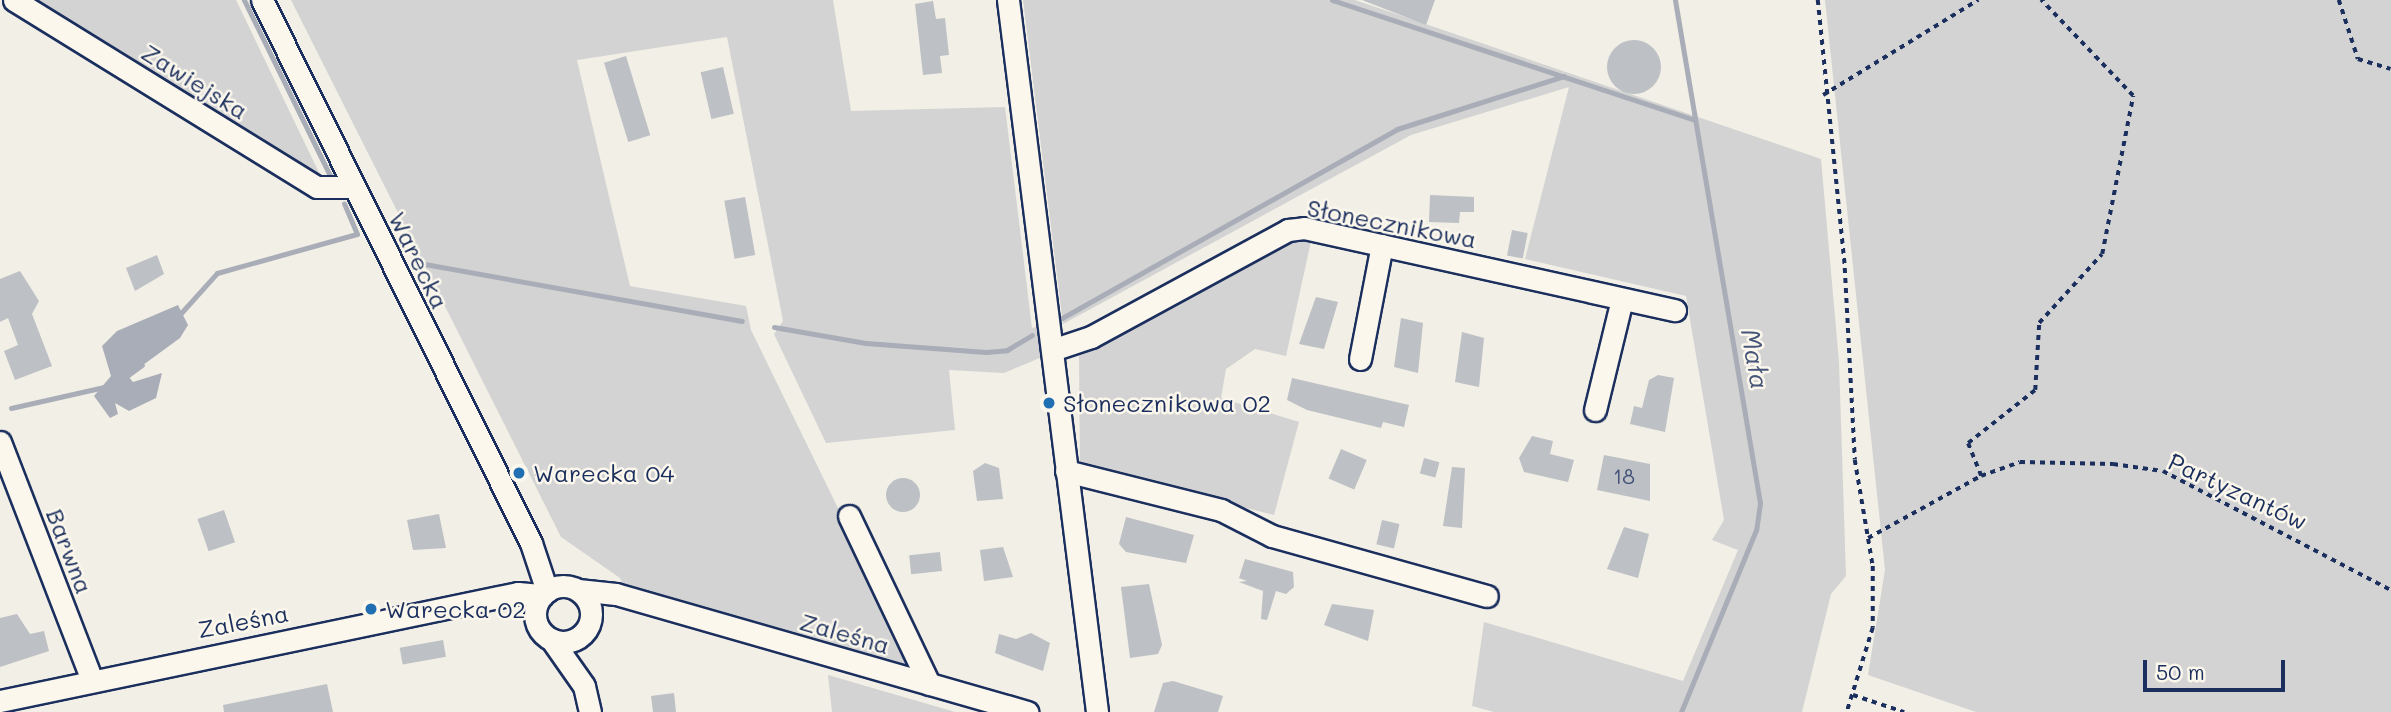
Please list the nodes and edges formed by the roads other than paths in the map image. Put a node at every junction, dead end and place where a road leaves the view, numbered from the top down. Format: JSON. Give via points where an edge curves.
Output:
{"nodes":[{"id":1,"x":14,"y":0,"type":"edge"},
{"id":2,"x":262,"y":0,"type":"edge"},
{"id":3,"x":1008,"y":0,"type":"edge"},
{"id":4,"x":353,"y":187,"type":"junction"},
{"id":5,"x":1382,"y":245,"type":"junction"},
{"id":6,"x":1622,"y":299,"type":"junction"},
{"id":7,"x":1675,"y":310,"type":"dead end"},
{"id":8,"x":1052,"y":350,"type":"junction"},
{"id":9,"x":1360,"y":359,"type":"dead end"},
{"id":10,"x":1595,"y":410,"type":"dead end"},
{"id":11,"x":0,"y":442,"type":"edge"},
{"id":12,"x":1066,"y":471,"type":"junction"},
{"id":13,"x":849,"y":516,"type":"dead end"},
{"id":14,"x":554,"y":594,"type":"junction"},
{"id":15,"x":1487,"y":596,"type":"dead end"},
{"id":16,"x":649,"y":604,"type":"junction"},
{"id":17,"x":588,"y":623,"type":"junction"},
{"id":18,"x":551,"y":639,"type":"junction"},
{"id":19,"x":91,"y":678,"type":"junction"},
{"id":20,"x":929,"y":684,"type":"junction"},
{"id":21,"x":584,"y":686,"type":"junction"},
{"id":22,"x":0,"y":701,"type":"edge"},
{"id":23,"x":590,"y":712,"type":"edge"},
{"id":24,"x":1027,"y":712,"type":"edge"},
{"id":25,"x":1097,"y":712,"type":"edge"}],
"edges":[{"from":1,"to":4,"type":"street","name":"Zawiejska","via":[[317,187]]},
{"from":2,"to":4,"type":"street","name":"Warecka"},
{"from":3,"to":8,"type":"street"},
{"from":4,"to":14,"type":"street","name":"Warecka"},
{"from":5,"to":6,"type":"street","name":"Słonecznikowa"},
{"from":5,"to":8,"type":"street","name":"Słonecznikowa","via":[[1288,230],[1091,337]]},
{"from":5,"to":9,"type":"street"},
{"from":6,"to":7,"type":"street","name":"Słonecznikowa"},
{"from":6,"to":10,"type":"street"},
{"from":8,"to":12,"type":"street"},
{"from":11,"to":19,"type":"street","name":"Barwna"},
{"from":12,"to":15,"type":"street","via":[[1221,510],[1272,536]]},
{"from":12,"to":25,"type":"street"},
{"from":13,"to":20,"type":"street"},
{"from":14,"to":16,"type":"street","name":"Zaleśna"},
{"from":14,"to":17,"type":"street"},
{"from":14,"to":18,"type":"street","via":[[537,622]]},
{"from":14,"to":19,"type":"street","name":"Zaleśna","via":[[498,598]]},
{"from":16,"to":17,"type":"street","name":"Zaleśna"},
{"from":16,"to":20,"type":"street","name":"Zaleśna"},
{"from":17,"to":18,"type":"street","name":"Zaleśna","via":[[573,640]]},
{"from":17,"to":21,"type":"street"},
{"from":18,"to":21,"type":"street"},
{"from":19,"to":22,"type":"street","name":"Zaleśna"},
{"from":20,"to":24,"type":"street","name":"Zaleśna"},
{"from":21,"to":23,"type":"street"}]}
